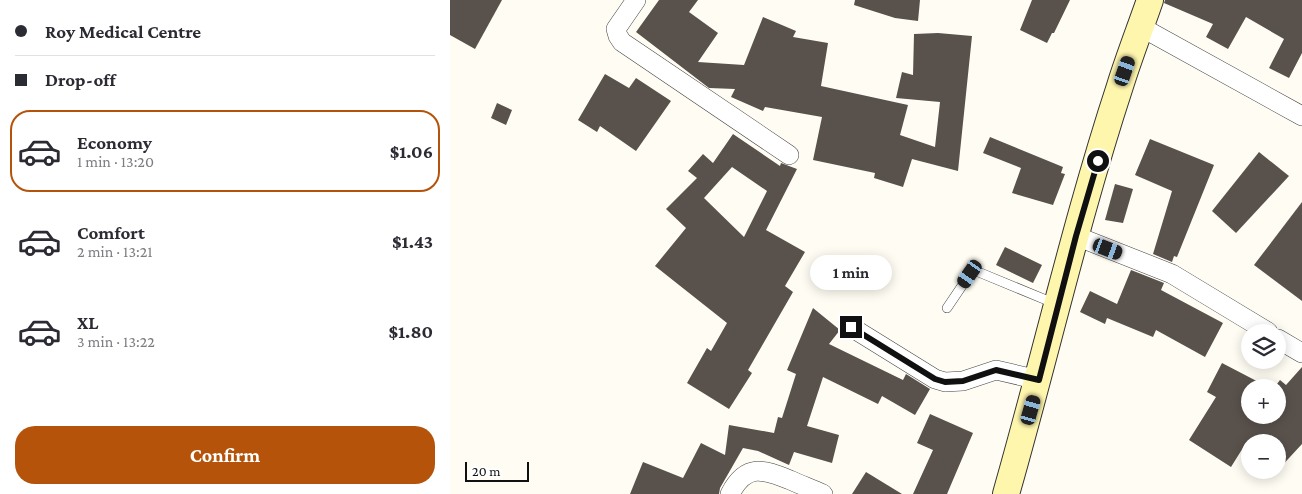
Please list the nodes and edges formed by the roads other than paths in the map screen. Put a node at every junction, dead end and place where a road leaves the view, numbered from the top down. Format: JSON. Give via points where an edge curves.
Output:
{"nodes":[{"id":1,"x":636,"y":0,"type":"edge"},
{"id":2,"x":1150,"y":0,"type":"edge"},
{"id":3,"x":1140,"y":27,"type":"junction"},
{"id":4,"x":1302,"y":116,"type":"edge"},
{"id":5,"x":789,"y":156,"type":"dead end"},
{"id":6,"x":1076,"y":236,"type":"junction"},
{"id":7,"x":1058,"y":305,"type":"junction"},
{"id":8,"x":947,"y":308,"type":"dead end"},
{"id":9,"x":1255,"y":324,"type":"edge"},
{"id":10,"x":851,"y":327,"type":"dead end"},
{"id":11,"x":1286,"y":343,"type":"edge"},
{"id":12,"x":1302,"y":353,"type":"edge"},
{"id":13,"x":1039,"y":380,"type":"junction"},
{"id":14,"x":730,"y":494,"type":"edge"},
{"id":15,"x":823,"y":494,"type":"edge"},
{"id":16,"x":1006,"y":494,"type":"edge"}],
"edges":[{"from":1,"to":5,"type":"street","via":[[616,29],[622,42]]},
{"from":2,"to":3,"type":"main road"},
{"from":3,"to":4,"type":"street"},
{"from":3,"to":6,"type":"main road"},
{"from":6,"to":7,"type":"main road"},
{"from":6,"to":9,"type":"street","via":[[1172,274]]},
{"from":7,"to":8,"type":"lane","via":[[976,271],[970,274]]},
{"from":7,"to":13,"type":"main road"},
{"from":10,"to":13,"type":"street","via":[[945,382],[963,381],[996,370]]},
{"from":11,"to":12,"type":"street"},
{"from":13,"to":16,"type":"main road"},
{"from":14,"to":15,"type":"street","via":[[741,479],[758,470],[768,471]]}]}
